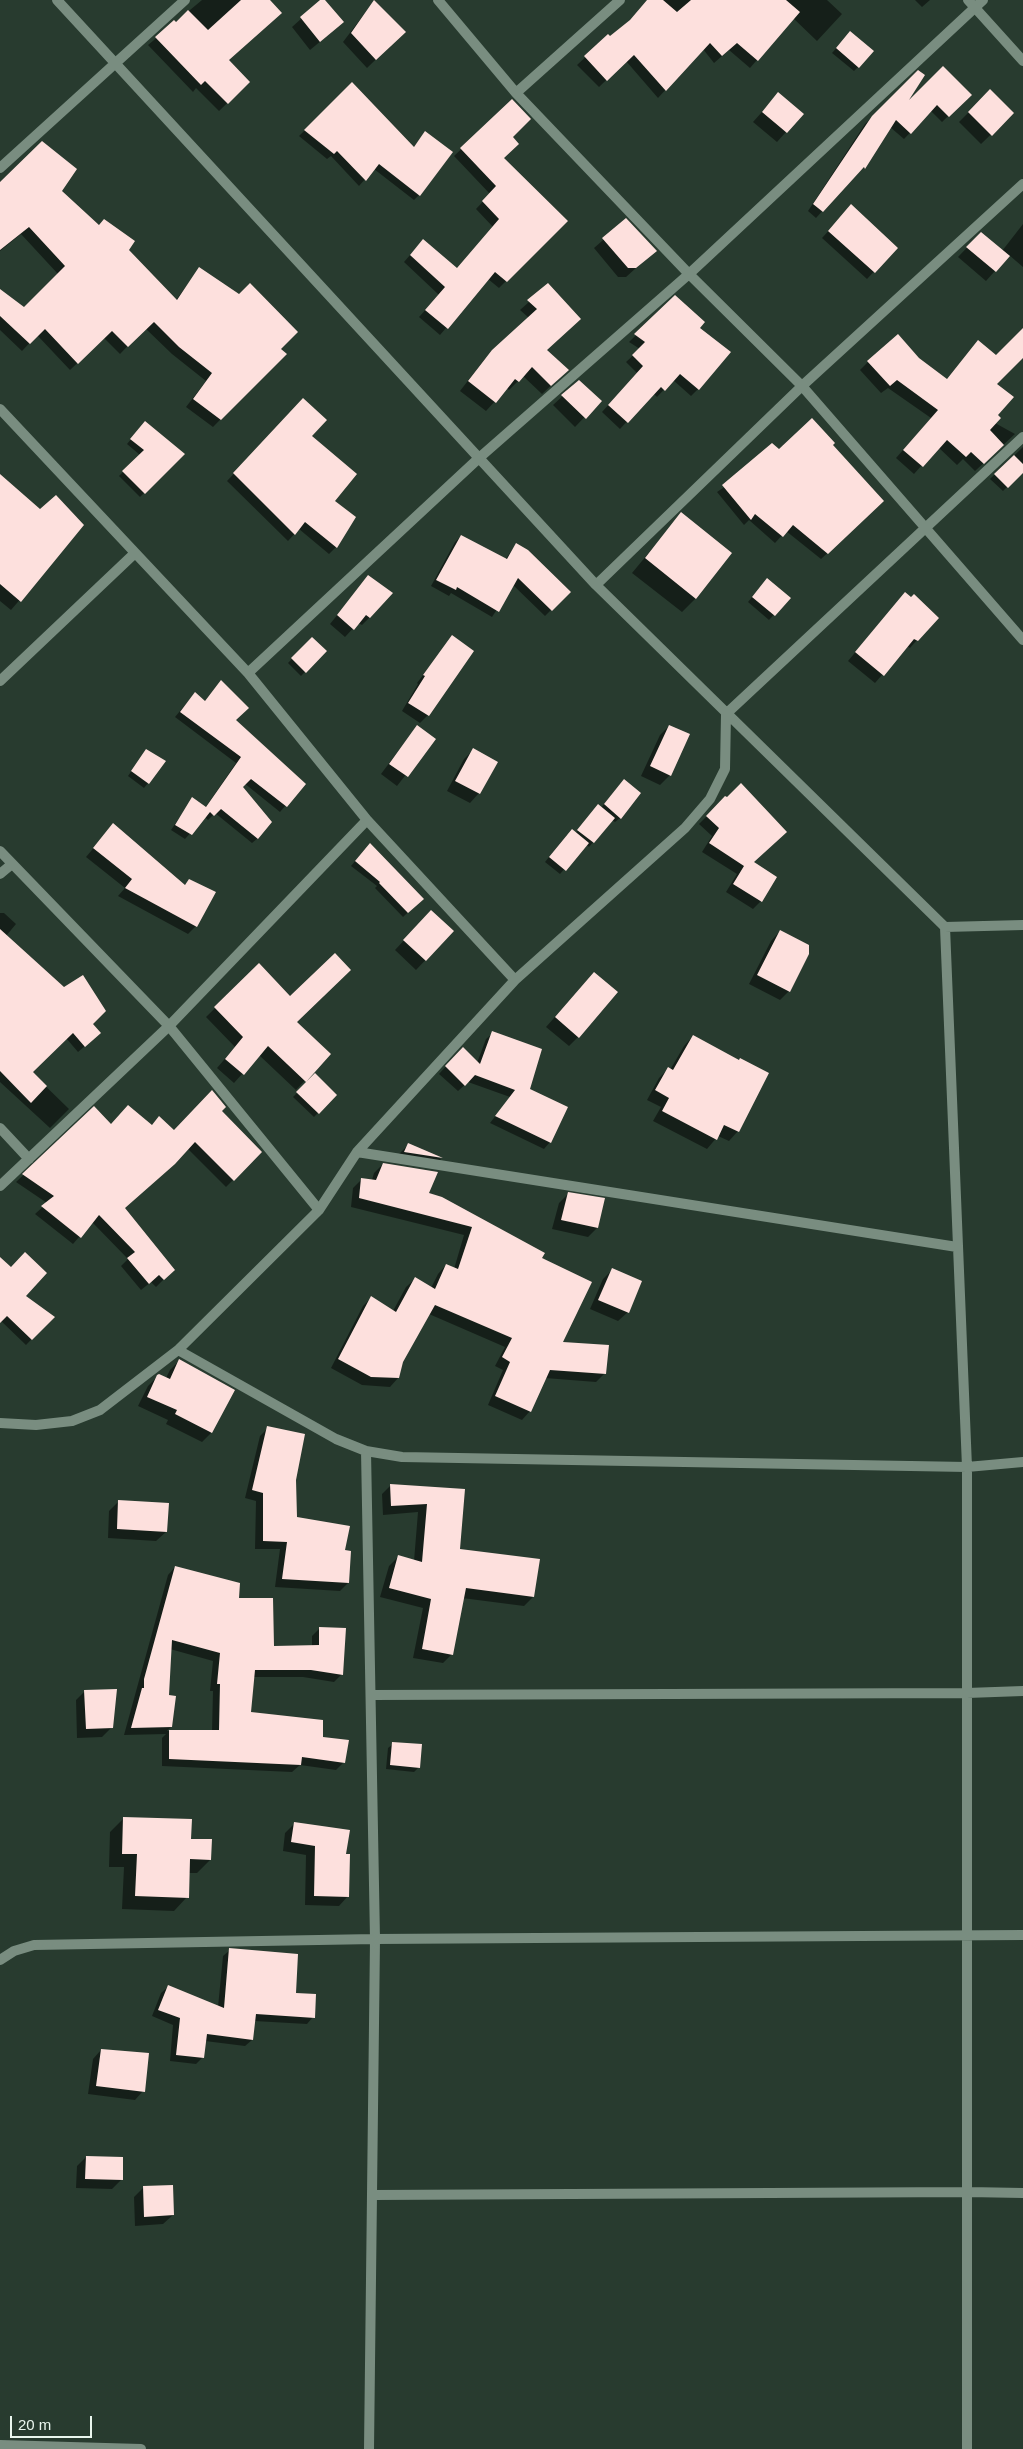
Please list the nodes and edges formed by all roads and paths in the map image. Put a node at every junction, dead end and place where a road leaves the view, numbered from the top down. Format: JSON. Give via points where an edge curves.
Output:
{"nodes":[{"id":1,"x":57,"y":0,"type":"edge"},
{"id":2,"x":185,"y":0,"type":"edge"},
{"id":3,"x":438,"y":0,"type":"edge"},
{"id":4,"x":620,"y":0,"type":"edge"},
{"id":5,"x":983,"y":0,"type":"edge"},
{"id":6,"x":971,"y":4,"type":"edge"},
{"id":7,"x":1023,"y":61,"type":"edge"},
{"id":8,"x":115,"y":64,"type":"junction"},
{"id":9,"x":516,"y":93,"type":"junction"},
{"id":10,"x":0,"y":168,"type":"edge"},
{"id":11,"x":1023,"y":184,"type":"edge"},
{"id":12,"x":689,"y":274,"type":"junction"},
{"id":13,"x":802,"y":386,"type":"junction"},
{"id":14,"x":1,"y":413,"type":"edge"},
{"id":15,"x":1023,"y":437,"type":"edge"},
{"id":16,"x":478,"y":458,"type":"junction"},
{"id":17,"x":925,"y":528,"type":"junction"},
{"id":18,"x":135,"y":553,"type":"junction"},
{"id":19,"x":596,"y":585,"type":"junction"},
{"id":20,"x":1023,"y":640,"type":"edge"},
{"id":21,"x":248,"y":673,"type":"junction"},
{"id":22,"x":0,"y":681,"type":"edge"},
{"id":23,"x":726,"y":714,"type":"junction"},
{"id":24,"x":367,"y":820,"type":"junction"},
{"id":25,"x":0,"y":851,"type":"edge"},
{"id":26,"x":12,"y":864,"type":"junction"},
{"id":27,"x":0,"y":874,"type":"edge"},
{"id":28,"x":1023,"y":926,"type":"edge"},
{"id":29,"x":945,"y":927,"type":"junction"},
{"id":30,"x":515,"y":980,"type":"junction"},
{"id":31,"x":168,"y":1026,"type":"junction"},
{"id":32,"x":0,"y":1128,"type":"edge"},
{"id":33,"x":357,"y":1152,"type":"junction"},
{"id":34,"x":29,"y":1159,"type":"junction"},
{"id":35,"x":0,"y":1186,"type":"edge"},
{"id":36,"x":319,"y":1210,"type":"junction"},
{"id":37,"x":957,"y":1247,"type":"junction"},
{"id":38,"x":178,"y":1350,"type":"junction"},
{"id":39,"x":0,"y":1423,"type":"edge"},
{"id":40,"x":366,"y":1451,"type":"junction"},
{"id":41,"x":1023,"y":1462,"type":"edge"},
{"id":42,"x":967,"y":1467,"type":"junction"},
{"id":43,"x":1023,"y":1691,"type":"edge"},
{"id":44,"x":966,"y":1693,"type":"junction"},
{"id":45,"x":371,"y":1695,"type":"junction"},
{"id":46,"x":1023,"y":1935,"type":"edge"},
{"id":47,"x":966,"y":1936,"type":"junction"},
{"id":48,"x":375,"y":1939,"type":"junction"},
{"id":49,"x":0,"y":1960,"type":"edge"},
{"id":50,"x":968,"y":2192,"type":"junction"},
{"id":51,"x":1023,"y":2193,"type":"edge"},
{"id":52,"x":372,"y":2195,"type":"junction"},
{"id":53,"x":0,"y":2445,"type":"edge"},
{"id":54,"x":78,"y":2448,"type":"edge"},
{"id":55,"x":141,"y":2449,"type":"edge"},
{"id":56,"x":369,"y":2449,"type":"edge"},
{"id":57,"x":967,"y":2449,"type":"edge"}],
"edges":[{"from":1,"to":8,"type":"street"},
{"from":2,"to":8,"type":"street"},
{"from":3,"to":9,"type":"street"},
{"from":4,"to":9,"type":"street"},
{"from":5,"to":6,"type":"street"},
{"from":6,"to":7,"type":"street"},
{"from":6,"to":12,"type":"street"},
{"from":8,"to":10,"type":"street"},
{"from":8,"to":16,"type":"street"},
{"from":9,"to":12,"type":"street"},
{"from":11,"to":13,"type":"street"},
{"from":12,"to":13,"type":"street"},
{"from":12,"to":16,"type":"street"},
{"from":13,"to":17,"type":"street"},
{"from":13,"to":19,"type":"street"},
{"from":14,"to":18,"type":"street"},
{"from":15,"to":17,"type":"street"},
{"from":16,"to":19,"type":"street"},
{"from":16,"to":21,"type":"street"},
{"from":17,"to":20,"type":"street"},
{"from":17,"to":23,"type":"street"},
{"from":18,"to":21,"type":"street"},
{"from":18,"to":22,"type":"street"},
{"from":19,"to":23,"type":"street"},
{"from":21,"to":24,"type":"street"},
{"from":23,"to":29,"type":"street"},
{"from":23,"to":30,"type":"street","via":[[725,769],[710,799],[685,828]]},
{"from":24,"to":30,"type":"street"},
{"from":24,"to":31,"type":"street"},
{"from":25,"to":26,"type":"street"},
{"from":26,"to":27,"type":"street"},
{"from":26,"to":31,"type":"street"},
{"from":28,"to":29,"type":"street"},
{"from":29,"to":37,"type":"street"},
{"from":30,"to":33,"type":"street"},
{"from":31,"to":34,"type":"street"},
{"from":31,"to":36,"type":"street"},
{"from":32,"to":34,"type":"street"},
{"from":33,"to":36,"type":"street"},
{"from":33,"to":37,"type":"street"},
{"from":34,"to":35,"type":"street"},
{"from":36,"to":38,"type":"street"},
{"from":37,"to":42,"type":"street"},
{"from":38,"to":39,"type":"street","via":[[100,1410],[72,1421],[36,1425]]},
{"from":38,"to":40,"type":"street","via":[[336,1439]]},
{"from":40,"to":42,"type":"street","via":[[402,1457]]},
{"from":40,"to":45,"type":"street"},
{"from":41,"to":42,"type":"street"},
{"from":42,"to":44,"type":"street"},
{"from":43,"to":44,"type":"street"},
{"from":44,"to":45,"type":"street"},
{"from":44,"to":47,"type":"street"},
{"from":45,"to":48,"type":"street"},
{"from":46,"to":47,"type":"street"},
{"from":47,"to":48,"type":"street"},
{"from":47,"to":50,"type":"street"},
{"from":48,"to":49,"type":"street","via":[[34,1945],[14,1951]]},
{"from":48,"to":52,"type":"street"},
{"from":50,"to":51,"type":"street"},
{"from":50,"to":52,"type":"street"},
{"from":50,"to":57,"type":"street"},
{"from":52,"to":56,"type":"street"},
{"from":53,"to":54,"type":"street"},
{"from":54,"to":55,"type":"street"}]}
